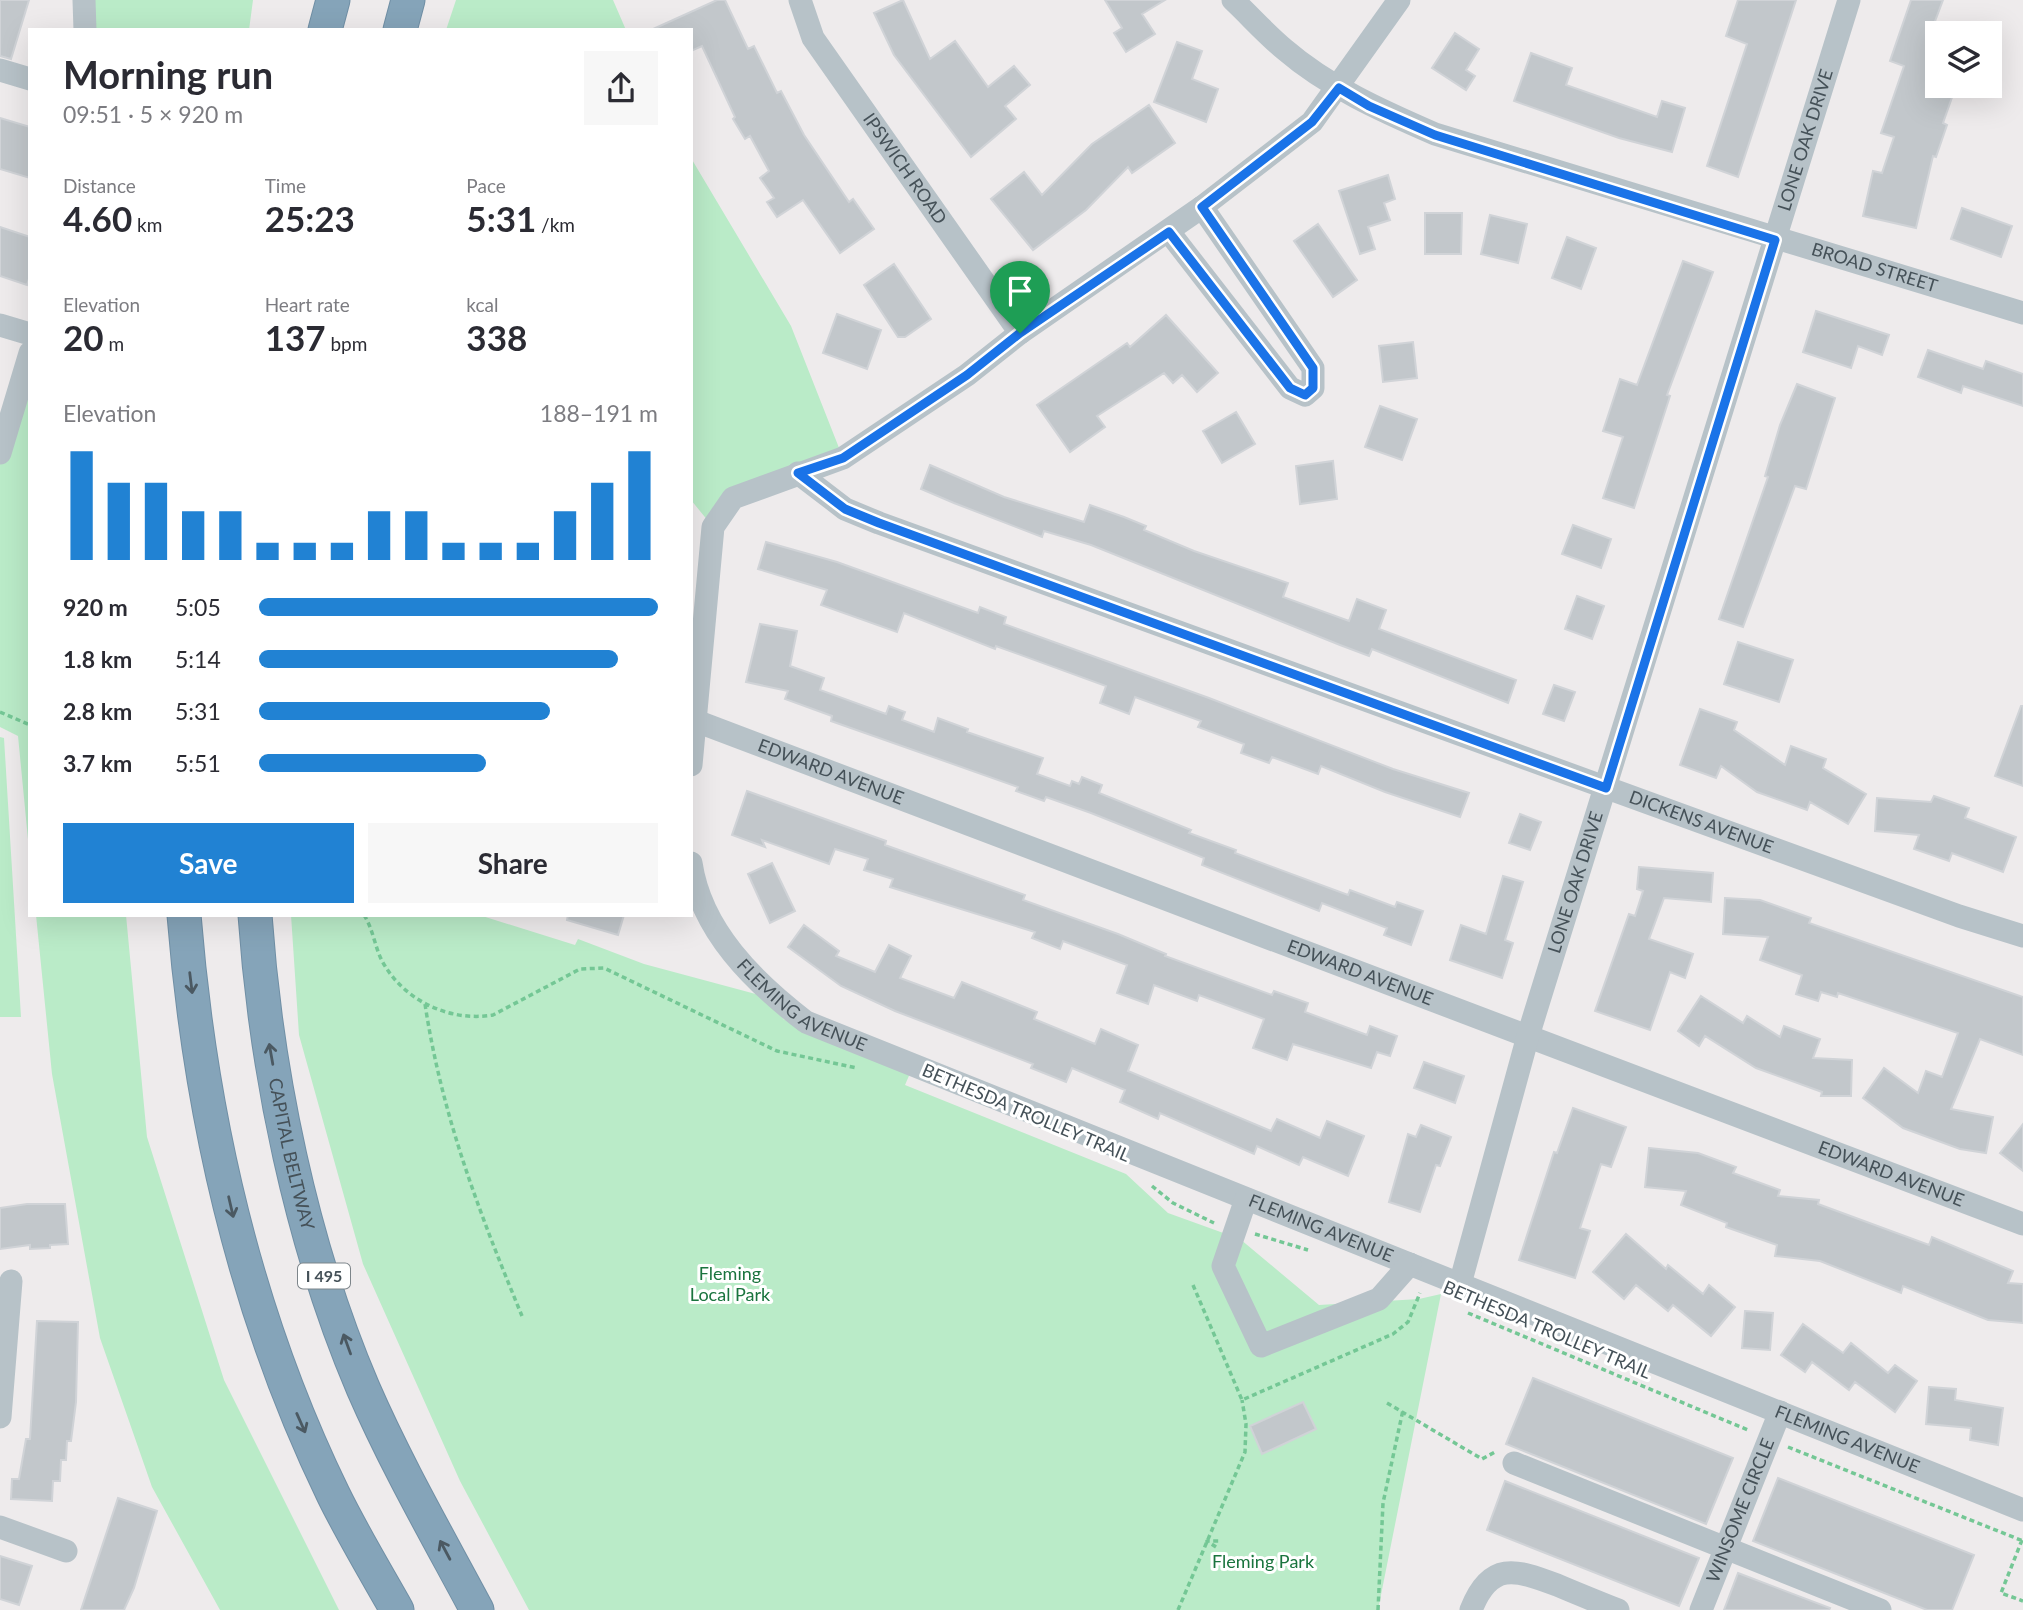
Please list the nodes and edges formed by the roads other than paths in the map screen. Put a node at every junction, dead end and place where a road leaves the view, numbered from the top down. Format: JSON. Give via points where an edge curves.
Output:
{"nodes":[{"id":1,"x":84,"y":0,"type":"edge"},
{"id":2,"x":333,"y":0,"type":"edge"},
{"id":3,"x":408,"y":0,"type":"edge"},
{"id":4,"x":800,"y":0,"type":"edge"},
{"id":5,"x":1233,"y":0,"type":"edge"},
{"id":6,"x":1399,"y":0,"type":"edge"},
{"id":7,"x":1849,"y":0,"type":"edge"},
{"id":8,"x":85,"y":28,"type":"edge"},
{"id":9,"x":326,"y":28,"type":"edge"},
{"id":10,"x":401,"y":28,"type":"edge"},
{"id":11,"x":0,"y":70,"type":"edge"},
{"id":12,"x":28,"y":78,"type":"edge"},
{"id":13,"x":1339,"y":88,"type":"junction"},
{"id":14,"x":1202,"y":207,"type":"junction"},
{"id":15,"x":1169,"y":232,"type":"junction"},
{"id":16,"x":1775,"y":240,"type":"junction"},
{"id":17,"x":2023,"y":313,"type":"edge"},
{"id":18,"x":0,"y":324,"type":"edge"},
{"id":19,"x":28,"y":333,"type":"edge"},
{"id":20,"x":1020,"y":333,"type":"junction"},
{"id":21,"x":28,"y":361,"type":"edge"},
{"id":22,"x":0,"y":453,"type":"edge"},
{"id":23,"x":798,"y":473,"type":"junction"},
{"id":24,"x":696,"y":722,"type":"junction"},
{"id":25,"x":693,"y":748,"type":"edge"},
{"id":26,"x":1606,"y":788,"type":"junction"},
{"id":27,"x":693,"y":874,"type":"edge"},
{"id":28,"x":184,"y":917,"type":"edge"},
{"id":29,"x":255,"y":917,"type":"edge"},
{"id":30,"x":2023,"y":936,"type":"edge"},
{"id":31,"x":1528,"y":1036,"type":"junction"},
{"id":32,"x":1246,"y":1199,"type":"junction"},
{"id":33,"x":2023,"y":1224,"type":"edge"},
{"id":34,"x":1410,"y":1264,"type":"junction"},
{"id":35,"x":11,"y":1281,"type":"dead end"},
{"id":36,"x":1460,"y":1284,"type":"junction"},
{"id":37,"x":1780,"y":1412,"type":"junction"},
{"id":38,"x":0,"y":1417,"type":"edge"},
{"id":39,"x":1514,"y":1463,"type":"road end"},
{"id":40,"x":333,"y":1494,"type":"junction"},
{"id":41,"x":2023,"y":1510,"type":"edge"},
{"id":42,"x":0,"y":1527,"type":"edge"},
{"id":43,"x":1726,"y":1548,"type":"junction"},
{"id":44,"x":65,"y":1551,"type":"dead end"},
{"id":45,"x":390,"y":1610,"type":"edge"},
{"id":46,"x":397,"y":1610,"type":"edge"},
{"id":47,"x":477,"y":1610,"type":"edge"},
{"id":48,"x":1471,"y":1610,"type":"edge"},
{"id":49,"x":1618,"y":1610,"type":"edge"},
{"id":50,"x":1701,"y":1610,"type":"edge"},
{"id":51,"x":1880,"y":1610,"type":"edge"}],
"edges":[{"from":1,"to":8,"type":"street"},
{"from":2,"to":9,"type":"highway"},
{"from":3,"to":10,"type":"highway"},
{"from":4,"to":20,"type":"street","name":"IPSWICH ROAD","via":[[813,38]]},
{"from":5,"to":13,"type":"street","name":"BROAD STREET","via":[[1285,50]]},
{"from":6,"to":13,"type":"street"},
{"from":7,"to":16,"type":"street","name":"LONE OAK DRIVE"},
{"from":11,"to":12,"type":"street"},
{"from":13,"to":14,"type":"street","via":[[1312,122]]},
{"from":13,"to":16,"type":"street","name":"BROAD STREET","via":[[1435,135]]},
{"from":14,"to":15,"type":"street"},
{"from":14,"to":15,"type":"street","via":[[1313,368],[1313,388],[1305,395],[1290,388]]},
{"from":15,"to":20,"type":"street"},
{"from":16,"to":17,"type":"street","name":"BROAD STREET"},
{"from":16,"to":26,"type":"street","name":"LONE OAK DRIVE"},
{"from":18,"to":19,"type":"street"},
{"from":20,"to":23,"type":"street","via":[[967,375],[843,458]]},
{"from":21,"to":22,"type":"street"},
{"from":23,"to":24,"type":"street","via":[[733,498],[713,527]]},
{"from":23,"to":26,"type":"street","name":"DICKENS AVENUE","via":[[845,509],[879,523]]},
{"from":24,"to":25,"type":"street"},
{"from":24,"to":31,"type":"street","name":"EDWARD AVENUE"},
{"from":26,"to":30,"type":"street","name":"DICKENS AVENUE"},
{"from":26,"to":31,"type":"street","name":"LONE OAK DRIVE"},
{"from":27,"to":32,"type":"street","name":"FLEMING AVENUE","via":[[723,943],[778,1000],[806,1021]]},
{"from":28,"to":40,"type":"highway","one_way":true,"via":[[198,1041],[237,1237],[294,1407]]},
{"from":47,"to":29,"type":"highway","name":"CAPITAL BELTWAY","number":"I 495","one_way":true,"via":[[363,1388],[333,1305],[285,1132],[268,1038]]},
{"from":31,"to":33,"type":"street","name":"EDWARD AVENUE"},
{"from":31,"to":36,"type":"street","name":"LONE OAK DRIVE"},
{"from":32,"to":34,"type":"street","name":"FLEMING AVENUE"},
{"from":32,"to":34,"type":"street","via":[[1223,1266],[1261,1346],[1379,1299]]},
{"from":34,"to":36,"type":"street","name":"FLEMING AVENUE"},
{"from":35,"to":38,"type":"street"},
{"from":36,"to":37,"type":"street","name":"FLEMING AVENUE"},
{"from":37,"to":41,"type":"street","name":"FLEMING AVENUE"},
{"from":37,"to":43,"type":"street","name":"WINSOME CIRCLE"},
{"from":39,"to":43,"type":"street"},
{"from":40,"to":45,"type":"highway"},
{"from":40,"to":46,"type":"highway"},
{"from":42,"to":44,"type":"street"},
{"from":43,"to":50,"type":"street","name":"WINSOME CIRCLE"},
{"from":43,"to":51,"type":"street"},
{"from":48,"to":49,"type":"street","via":[[1479,1589],[1508,1571],[1524,1572]]}]}
